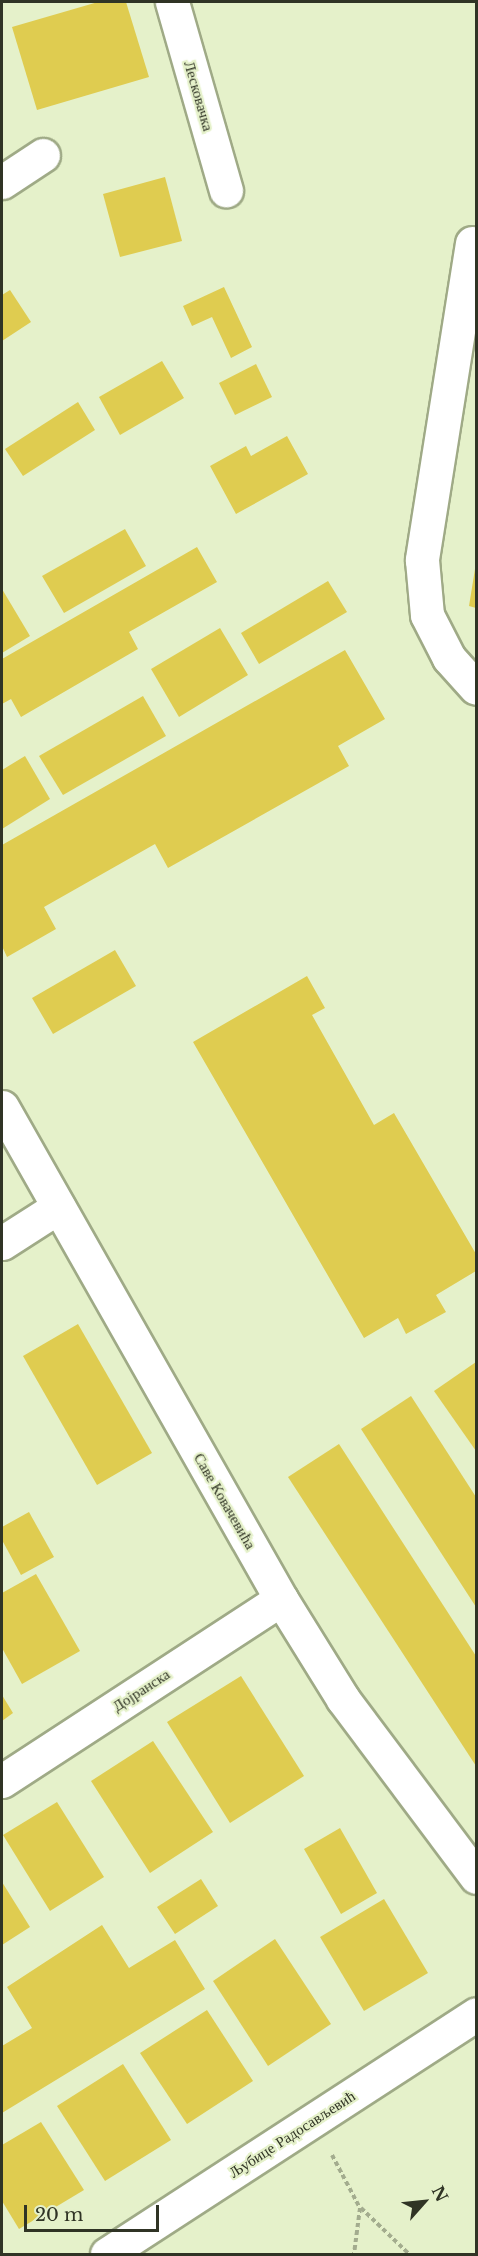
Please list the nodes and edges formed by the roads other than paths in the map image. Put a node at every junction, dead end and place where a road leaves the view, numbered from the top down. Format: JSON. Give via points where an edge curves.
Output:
{"nodes":[{"id":1,"x":172,"y":2,"type":"edge"},
{"id":2,"x":43,"y":155,"type":"dead end"},
{"id":3,"x":2,"y":182,"type":"edge"},
{"id":4,"x":226,"y":190,"type":"dead end"},
{"id":5,"x":472,"y":243,"type":"dead end"},
{"id":6,"x":477,"y":688,"type":"edge"},
{"id":7,"x":2,"y":1107,"type":"edge"},
{"id":8,"x":58,"y":1207,"type":"junction"},
{"id":9,"x":2,"y":1243,"type":"edge"},
{"id":10,"x":281,"y":1599,"type":"junction"},
{"id":11,"x":2,"y":1781,"type":"edge"},
{"id":12,"x":477,"y":1877,"type":"edge"},
{"id":13,"x":477,"y":2014,"type":"edge"},
{"id":14,"x":107,"y":2254,"type":"edge"}],
"edges":[{"from":1,"to":4,"type":"street","name":"Лесковачка"},
{"from":2,"to":3,"type":"street"},
{"from":5,"to":6,"type":"street","via":[[422,560],[427,615],[449,658]]},
{"from":7,"to":8,"type":"street","name":"Саве Ковачевића"},
{"from":8,"to":9,"type":"street"},
{"from":8,"to":10,"type":"street","name":"Саве Ковачевића"},
{"from":10,"to":11,"type":"street","name":"Дојранска"},
{"from":10,"to":12,"type":"street","name":"Саве Ковачевића","via":[[350,1708]]},
{"from":13,"to":14,"type":"street","name":"Љубице Радосављевић"}]}
